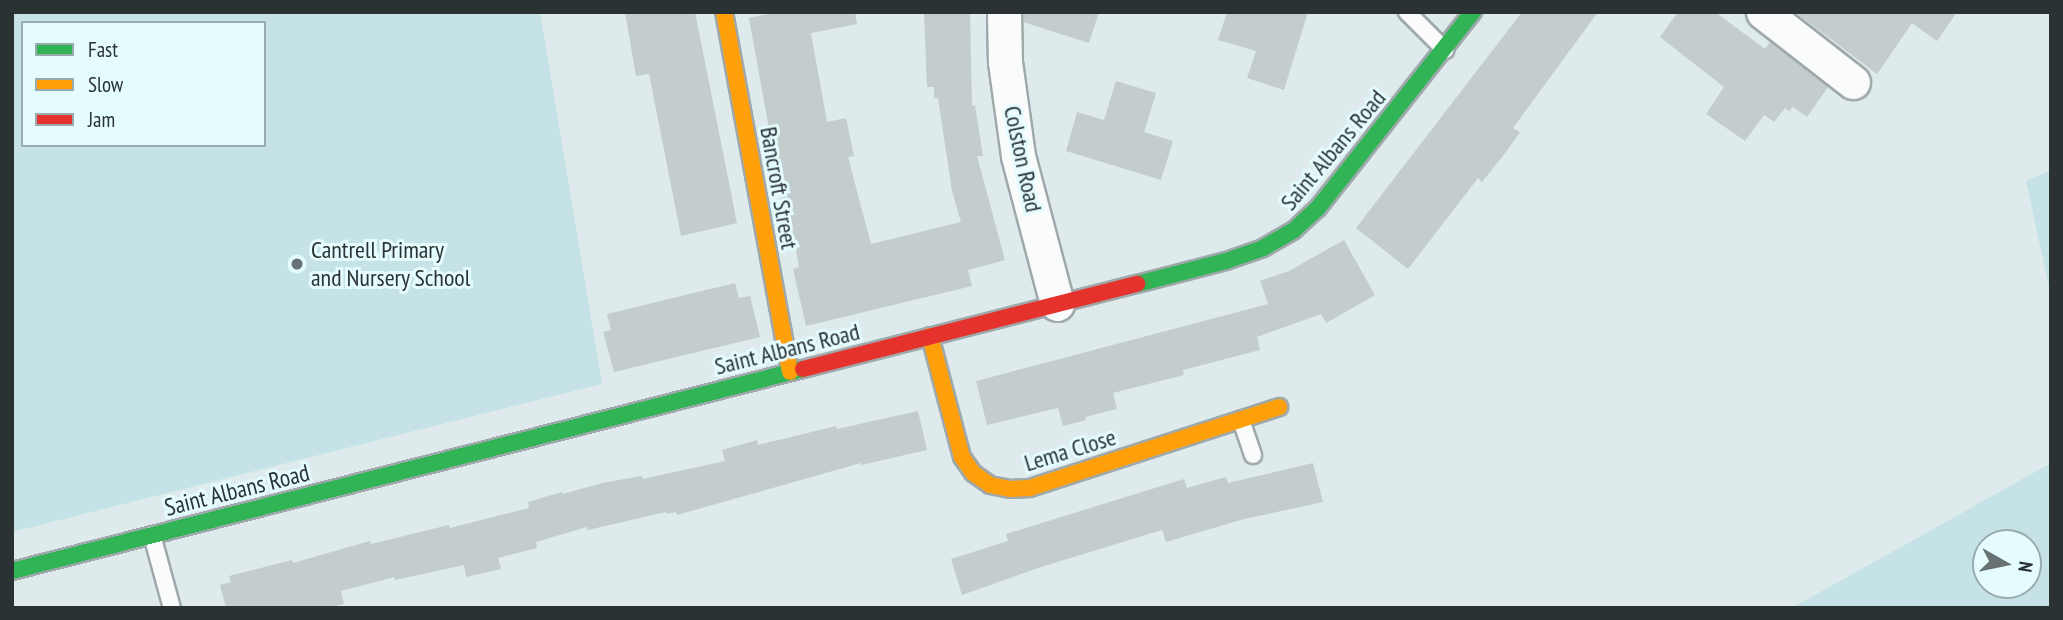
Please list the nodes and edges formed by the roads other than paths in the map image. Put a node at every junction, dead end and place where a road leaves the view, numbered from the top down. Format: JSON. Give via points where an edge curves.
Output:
{"nodes":[{"id":1,"x":724,"y":12,"type":"edge"},
{"id":2,"x":1004,"y":12,"type":"edge"},
{"id":3,"x":1407,"y":12,"type":"edge"},
{"id":4,"x":1474,"y":12,"type":"edge"},
{"id":5,"x":1763,"y":12,"type":"edge"},
{"id":6,"x":1445,"y":50,"type":"junction"},
{"id":7,"x":1853,"y":82,"type":"dead end"},
{"id":8,"x":1057,"y":304,"type":"junction"},
{"id":9,"x":930,"y":336,"type":"junction"},
{"id":10,"x":790,"y":372,"type":"junction"},
{"id":11,"x":1279,"y":407,"type":"dead end"},
{"id":12,"x":1241,"y":420,"type":"junction"},
{"id":13,"x":1253,"y":455,"type":"dead end"},
{"id":14,"x":152,"y":535,"type":"junction"},
{"id":15,"x":12,"y":571,"type":"edge"},
{"id":16,"x":172,"y":608,"type":"edge"}],
"edges":[{"from":1,"to":10,"type":"street","name":"Bancroft Street"},
{"from":2,"to":8,"type":"street","name":"Colston Road","via":[[1005,62],[1018,156]]},
{"from":3,"to":6,"type":"lane"},
{"from":4,"to":6,"type":"street","name":"Saint Albans Road"},
{"from":5,"to":7,"type":"street"},
{"from":6,"to":8,"type":"street","name":"Saint Albans Road","via":[[1318,208],[1293,231],[1226,261]]},
{"from":8,"to":9,"type":"street","name":"Saint Albans Road"},
{"from":9,"to":10,"type":"street","name":"Saint Albans Road"},
{"from":9,"to":12,"type":"street","name":"Lema Close","via":[[962,457],[973,473],[990,485],[1030,488]]},
{"from":10,"to":14,"type":"street","name":"Saint Albans Road"},
{"from":11,"to":12,"type":"street","name":"Lema Close"},
{"from":12,"to":13,"type":"lane"},
{"from":14,"to":15,"type":"street","name":"Saint Albans Road"},
{"from":14,"to":16,"type":"lane"}]}
